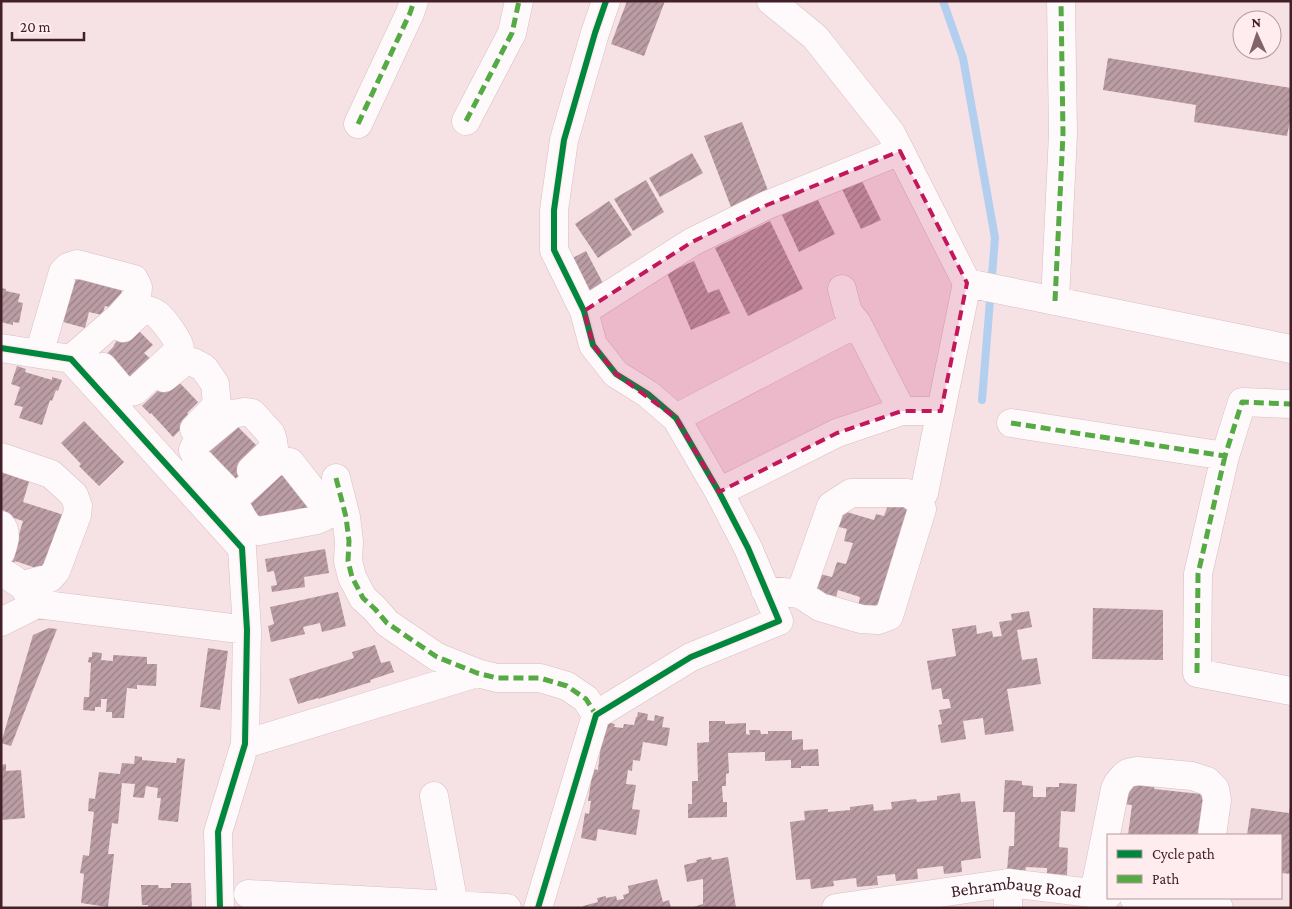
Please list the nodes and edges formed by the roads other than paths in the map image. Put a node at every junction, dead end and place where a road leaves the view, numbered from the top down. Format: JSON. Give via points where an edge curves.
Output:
{"nodes":[{"id":1,"x":414,"y":1,"type":"edge"},
{"id":2,"x":519,"y":1,"type":"edge"},
{"id":3,"x":606,"y":1,"type":"edge"},
{"id":4,"x":771,"y":1,"type":"edge"},
{"id":5,"x":1061,"y":1,"type":"edge"},
{"id":6,"x":466,"y":121,"type":"dead end"},
{"id":7,"x":358,"y":124,"type":"dead end"},
{"id":8,"x":900,"y":151,"type":"junction"},
{"id":9,"x":967,"y":283,"type":"junction"},
{"id":10,"x":842,"y":289,"type":"dead end"},
{"id":11,"x":1042,"y":298,"type":"junction"},
{"id":12,"x":584,"y":311,"type":"junction"},
{"id":13,"x":857,"y":322,"type":"junction"},
{"id":14,"x":41,"y":346,"type":"junction"},
{"id":15,"x":1,"y":348,"type":"edge"},
{"id":16,"x":1291,"y":349,"type":"edge"},
{"id":17,"x":83,"y":358,"type":"junction"},
{"id":18,"x":1291,"y":404,"type":"edge"},
{"id":19,"x":902,"y":411,"type":"junction"},
{"id":20,"x":941,"y":411,"type":"junction"},
{"id":21,"x":121,"y":414,"type":"junction"},
{"id":22,"x":676,"y":418,"type":"junction"},
{"id":23,"x":1011,"y":422,"type":"dead end"},
{"id":24,"x":1225,"y":456,"type":"junction"},
{"id":25,"x":1,"y":457,"type":"edge"},
{"id":26,"x":164,"y":461,"type":"junction"},
{"id":27,"x":336,"y":478,"type":"dead end"},
{"id":28,"x":719,"y":492,"type":"junction"},
{"id":29,"x":924,"y":493,"type":"dead end"},
{"id":30,"x":1,"y":525,"type":"edge"},
{"id":31,"x":1,"y":552,"type":"edge"},
{"id":32,"x":20,"y":586,"type":"edge"},
{"id":33,"x":765,"y":590,"type":"junction"},
{"id":34,"x":800,"y":594,"type":"junction"},
{"id":35,"x":1,"y":622,"type":"edge"},
{"id":36,"x":247,"y":630,"type":"junction"},
{"id":37,"x":477,"y":673,"type":"junction"},
{"id":38,"x":1291,"y":691,"type":"edge"},
{"id":39,"x":596,"y":715,"type":"junction"},
{"id":40,"x":245,"y":744,"type":"junction"},
{"id":41,"x":434,"y":796,"type":"dead end"},
{"id":42,"x":1109,"y":834,"type":"edge"},
{"id":43,"x":1212,"y":834,"type":"edge"},
{"id":44,"x":1107,"y":847,"type":"edge"},
{"id":45,"x":1102,"y":883,"type":"edge"},
{"id":46,"x":248,"y":894,"type":"dead end"},
{"id":47,"x":1008,"y":895,"type":"edge"},
{"id":48,"x":1144,"y":899,"type":"edge"},
{"id":49,"x":454,"y":905,"type":"junction"},
{"id":50,"x":1206,"y":905,"type":"edge"},
{"id":51,"x":220,"y":908,"type":"edge"},
{"id":52,"x":507,"y":908,"type":"edge"},
{"id":53,"x":538,"y":908,"type":"edge"},
{"id":54,"x":836,"y":908,"type":"edge"}],
"edges":[{"from":1,"to":7,"type":"street"},
{"from":2,"to":6,"type":"street","via":[[512,33]]},
{"from":3,"to":12,"type":"street","via":[[564,140],[554,210],[554,250]]},
{"from":4,"to":8,"type":"street","via":[[815,37],[891,133]]},
{"from":5,"to":11,"type":"street","via":[[1063,134]]},
{"from":8,"to":9,"type":"street"},
{"from":8,"to":12,"type":"street","via":[[767,205],[692,242]]},
{"from":9,"to":11,"type":"street"},
{"from":9,"to":20,"type":"street"},
{"from":10,"to":13,"type":"street","via":[[848,312]]},
{"from":11,"to":16,"type":"street"},
{"from":12,"to":22,"type":"street","via":[[593,345],[616,374],[648,394]]},
{"from":13,"to":19,"type":"street"},
{"from":13,"to":22,"type":"street"},
{"from":14,"to":15,"type":"street"},
{"from":14,"to":17,"type":"street"},
{"from":14,"to":17,"type":"street","via":[[63,272],[68,266],[77,264],[134,279],[138,297]]},
{"from":17,"to":21,"type":"street"},
{"from":18,"to":24,"type":"street","via":[[1242,402]]},
{"from":19,"to":20,"type":"street"},
{"from":19,"to":28,"type":"street","via":[[836,433]]},
{"from":20,"to":29,"type":"street"},
{"from":21,"to":26,"type":"street"},
{"from":21,"to":26,"type":"street","via":[[184,362],[193,362],[204,368],[215,384],[217,405]]},
{"from":22,"to":28,"type":"street"},
{"from":23,"to":24,"type":"street"},
{"from":24,"to":38,"type":"street","via":[[1198,574],[1197,673]]},
{"from":25,"to":32,"type":"street","via":[[51,474],[74,495],[78,506],[56,571],[50,578]]},
{"from":26,"to":36,"type":"street","via":[[221,505],[242,548]]},
{"from":27,"to":37,"type":"street","via":[[346,517],[348,561],[363,598],[387,623],[437,657]]},
{"from":28,"to":33,"type":"street"},
{"from":30,"to":31,"type":"street","via":[[6,536]]},
{"from":32,"to":35,"type":"street"},
{"from":32,"to":36,"type":"street"},
{"from":33,"to":34,"type":"street"},
{"from":33,"to":39,"type":"street","via":[[779,621],[691,657]]},
{"from":34,"to":34,"type":"street","via":[[820,608],[861,619],[878,620],[888,616],[922,509],[918,500],[908,493],[851,493],[831,506]]},
{"from":36,"to":40,"type":"street"},
{"from":37,"to":39,"type":"street","via":[[498,678],[540,678],[567,686],[586,699]]},
{"from":37,"to":40,"type":"street"},
{"from":39,"to":53,"type":"street"},
{"from":40,"to":51,"type":"street","via":[[218,832]]},
{"from":41,"to":49,"type":"street"},
{"from":42,"to":43,"type":"street","via":[[1115,789],[1128,773],[1137,771],[1192,776],[1207,781],[1216,789]]},
{"from":44,"to":45,"type":"street"},
{"from":45,"to":47,"type":"street","name":"Behrambaug Road"},
{"from":46,"to":49,"type":"street"},
{"from":47,"to":54,"type":"street","name":"Behrambaug Road"},
{"from":48,"to":50,"type":"street"},
{"from":49,"to":52,"type":"street"}]}
